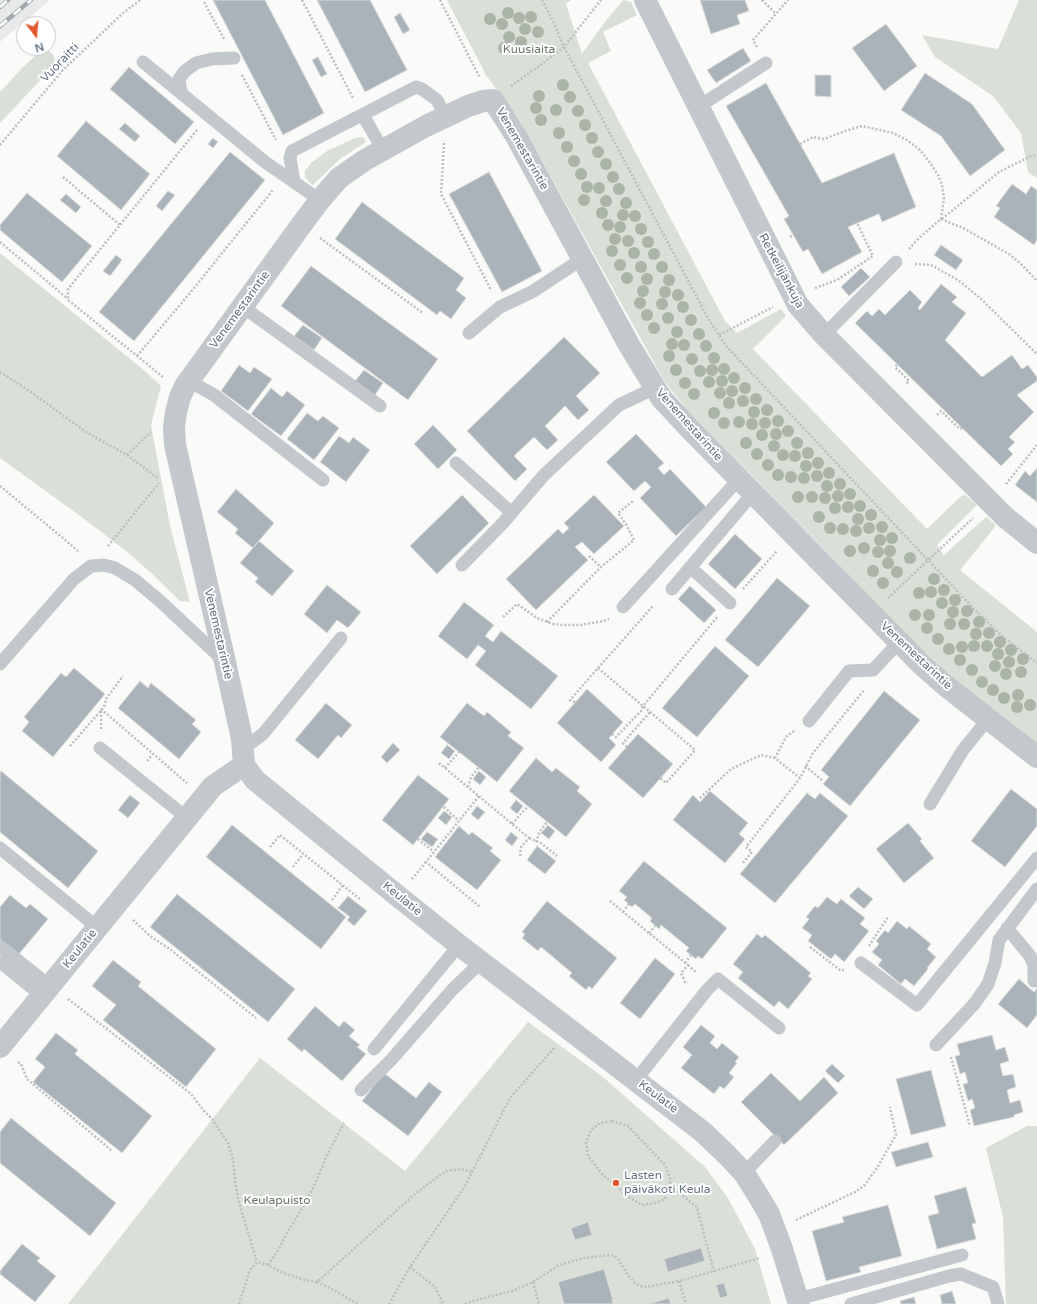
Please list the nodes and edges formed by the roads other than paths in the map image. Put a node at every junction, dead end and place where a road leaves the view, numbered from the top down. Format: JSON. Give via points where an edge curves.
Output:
{"nodes":[{"id":1,"x":645,"y":0,"type":"edge"},
{"id":2,"x":234,"y":58,"type":"road end"},
{"id":3,"x":143,"y":62,"type":"dead end"},
{"id":4,"x":766,"y":63,"type":"road end"},
{"id":5,"x":182,"y":94,"type":"junction"},
{"id":6,"x":698,"y":107,"type":"junction"},
{"id":7,"x":363,"y":116,"type":"junction"},
{"id":8,"x":446,"y":117,"type":"junction"},
{"id":9,"x":384,"y":150,"type":"junction"},
{"id":10,"x":290,"y":179,"type":"junction"},
{"id":11,"x":320,"y":200,"type":"junction"},
{"id":12,"x":582,"y":259,"type":"junction"},
{"id":13,"x":896,"y":262,"type":"road end"},
{"id":14,"x":243,"y":307,"type":"junction"},
{"id":15,"x":469,"y":333,"type":"dead end"},
{"id":16,"x":824,"y":335,"type":"junction"},
{"id":17,"x":186,"y":386,"type":"junction"},
{"id":18,"x":655,"y":388,"type":"junction"},
{"id":19,"x":380,"y":406,"type":"dead end"},
{"id":20,"x":456,"y":463,"type":"dead end"},
{"id":21,"x":323,"y":480,"type":"dead end"},
{"id":22,"x":746,"y":486,"type":"junction"},
{"id":23,"x":512,"y":512,"type":"junction"},
{"id":24,"x":1037,"y":542,"type":"edge"},
{"id":25,"x":462,"y":565,"type":"dead end"},
{"id":26,"x":690,"y":567,"type":"junction"},
{"id":27,"x":672,"y":589,"type":"road end"},
{"id":28,"x":730,"y":603,"type":"road end"},
{"id":29,"x":623,"y":607,"type":"road end"},
{"id":30,"x":341,"y":638,"type":"dead end"},
{"id":31,"x":899,"y":642,"type":"junction"},
{"id":32,"x":225,"y":662,"type":"junction"},
{"id":33,"x":0,"y":664,"type":"edge"},
{"id":34,"x":988,"y":719,"type":"junction"},
{"id":35,"x":809,"y":721,"type":"dead end"},
{"id":36,"x":100,"y":748,"type":"road end"},
{"id":37,"x":244,"y":757,"type":"junction"},
{"id":38,"x":1037,"y":757,"type":"edge"},
{"id":39,"x":930,"y":804,"type":"dead end"},
{"id":40,"x":187,"y":818,"type":"junction"},
{"id":41,"x":0,"y":848,"type":"edge"},
{"id":42,"x":1037,"y":858,"type":"edge"},
{"id":43,"x":1037,"y":889,"type":"edge"},
{"id":44,"x":98,"y":928,"type":"junction"},
{"id":45,"x":1008,"y":928,"type":"junction"},
{"id":46,"x":459,"y":945,"type":"junction"},
{"id":47,"x":0,"y":946,"type":"edge"},
{"id":48,"x":0,"y":962,"type":"edge"},
{"id":49,"x":480,"y":962,"type":"junction"},
{"id":50,"x":861,"y":963,"type":"dead end"},
{"id":51,"x":1034,"y":981,"type":"dead end"},
{"id":52,"x":46,"y":991,"type":"junction"},
{"id":53,"x":779,"y":1028,"type":"dead end"},
{"id":54,"x":939,"y":1042,"type":"road end"},
{"id":55,"x":374,"y":1049,"type":"dead end"},
{"id":56,"x":8,"y":1053,"type":"edge"},
{"id":57,"x":636,"y":1080,"type":"junction"},
{"id":58,"x":362,"y":1090,"type":"dead end"},
{"id":59,"x":775,"y":1142,"type":"dead end"},
{"id":60,"x":744,"y":1173,"type":"junction"},
{"id":61,"x":962,"y":1255,"type":"dead end"},
{"id":62,"x":799,"y":1301,"type":"edge"},
{"id":63,"x":850,"y":1304,"type":"edge"},
{"id":64,"x":998,"y":1304,"type":"edge"}],
"edges":[{"from":1,"to":6,"type":"street","name":"Retkeilijänkuja"},
{"from":2,"to":5,"type":"lane","via":[[196,63],[179,79]]},
{"from":3,"to":5,"type":"lane"},
{"from":4,"to":6,"type":"lane"},
{"from":5,"to":10,"type":"lane"},
{"from":6,"to":16,"type":"street","name":"Retkeilijänkuja","via":[[793,296]]},
{"from":7,"to":8,"type":"lane","via":[[416,88],[422,89],[437,100]]},
{"from":7,"to":9,"type":"lane"},
{"from":7,"to":10,"type":"lane","via":[[292,151]]},
{"from":8,"to":9,"type":"street","name":"Venemestarintie"},
{"from":8,"to":12,"type":"street","name":"Venemestarintie","via":[[468,106],[493,100],[516,136]]},
{"from":9,"to":11,"type":"street","name":"Venemestarintie","via":[[339,178]]},
{"from":10,"to":11,"type":"lane"},
{"from":11,"to":14,"type":"street","name":"Venemestarintie"},
{"from":12,"to":15,"type":"lane","via":[[532,292],[500,307]]},
{"from":12,"to":18,"type":"street","name":"Venemestarintie"},
{"from":13,"to":16,"type":"lane"},
{"from":14,"to":17,"type":"street","name":"Venemestarintie"},
{"from":14,"to":19,"type":"lane"},
{"from":16,"to":24,"type":"street","name":"Retkeilijänkuja","via":[[1005,517]]},
{"from":17,"to":21,"type":"lane","via":[[214,395]]},
{"from":17,"to":32,"type":"street","name":"Venemestarintie","via":[[176,412],[175,445]]},
{"from":18,"to":22,"type":"street","name":"Venemestarintie","via":[[685,424]]},
{"from":18,"to":23,"type":"lane","via":[[619,405],[544,475]]},
{"from":20,"to":23,"type":"lane"},
{"from":22,"to":26,"type":"lane"},
{"from":22,"to":29,"type":"lane"},
{"from":22,"to":31,"type":"street","name":"Venemestarintie"},
{"from":23,"to":25,"type":"lane"},
{"from":26,"to":27,"type":"lane"},
{"from":26,"to":28,"type":"lane"},
{"from":30,"to":37,"type":"lane"},
{"from":31,"to":34,"type":"street","name":"Venemestarintie","via":[[946,686]]},
{"from":31,"to":35,"type":"lane","via":[[873,670],[849,671]]},
{"from":32,"to":33,"type":"lane","via":[[135,580],[115,568],[104,565],[91,566],[74,579]]},
{"from":32,"to":37,"type":"street","name":"Venemestarintie"},
{"from":34,"to":38,"type":"street","name":"Venemestarintie"},
{"from":34,"to":39,"type":"lane","via":[[963,750]]},
{"from":36,"to":40,"type":"lane"},
{"from":37,"to":40,"type":"street","name":"Keulatie","via":[[213,786]]},
{"from":37,"to":46,"type":"street","name":"Keulatie","via":[[255,780]]},
{"from":40,"to":44,"type":"street","name":"Keulatie"},
{"from":41,"to":44,"type":"lane"},
{"from":42,"to":50,"type":"lane","via":[[917,1005]]},
{"from":43,"to":45,"type":"lane"},
{"from":44,"to":52,"type":"street","name":"Keulatie"},
{"from":45,"to":51,"type":"lane","via":[[1030,956],[1034,966]]},
{"from":45,"to":54,"type":"lane","via":[[999,940],[988,984],[975,1003]]},
{"from":46,"to":49,"type":"street","name":"Keulatie"},
{"from":46,"to":55,"type":"lane"},
{"from":47,"to":52,"type":"lane"},
{"from":48,"to":52,"type":"lane"},
{"from":49,"to":57,"type":"street","name":"Keulatie"},
{"from":49,"to":58,"type":"lane"},
{"from":52,"to":56,"type":"street","name":"Keulatie"},
{"from":53,"to":57,"type":"lane","via":[[718,979]]},
{"from":57,"to":60,"type":"street","name":"Keulatie","via":[[703,1132]]},
{"from":59,"to":60,"type":"lane"},
{"from":60,"to":62,"type":"street","name":"Keulatie","via":[[769,1214]]},
{"from":61,"to":62,"type":"lane"},
{"from":63,"to":64,"type":"lane","via":[[961,1274],[994,1287]]}]}
